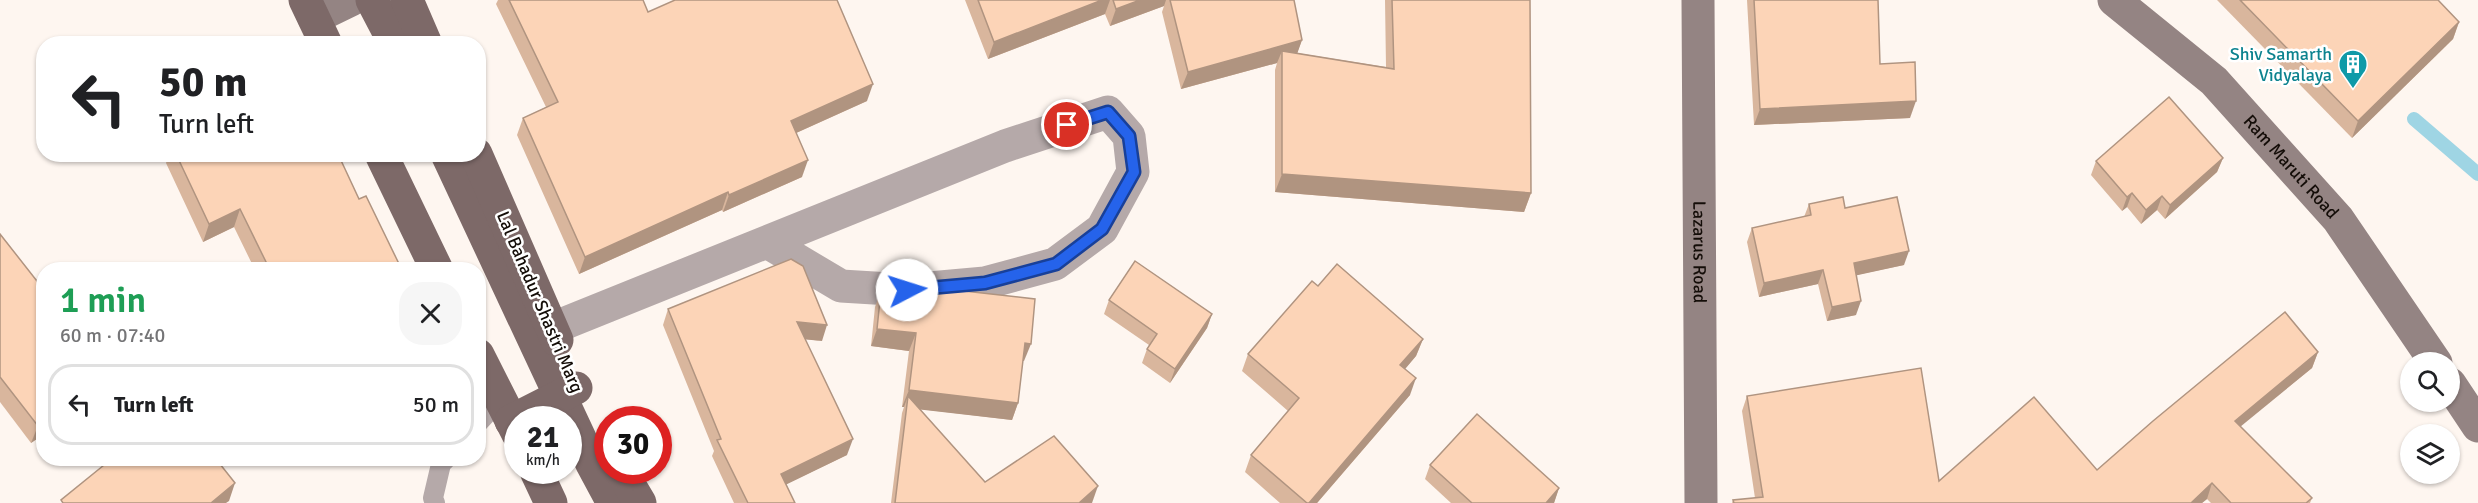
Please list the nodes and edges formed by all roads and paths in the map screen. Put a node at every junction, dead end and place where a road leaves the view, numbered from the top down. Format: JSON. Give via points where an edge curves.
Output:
{"nodes":[{"id":1,"x":351,"y":0,"type":"edge"},
{"id":2,"x":372,"y":0,"type":"edge"},
{"id":3,"x":407,"y":0,"type":"edge"},
{"id":4,"x":1698,"y":0,"type":"edge"},
{"id":5,"x":2114,"y":0,"type":"edge"},
{"id":6,"x":315,"y":20,"type":"edge"},
{"id":7,"x":391,"y":36,"type":"edge"},
{"id":8,"x":423,"y":36,"type":"edge"},
{"id":9,"x":385,"y":162,"type":"edge"},
{"id":10,"x":451,"y":162,"type":"edge"},
{"id":11,"x":480,"y":162,"type":"edge"},
{"id":12,"x":767,"y":242,"type":"junction"},
{"id":13,"x":433,"y":262,"type":"edge"},
{"id":14,"x":553,"y":328,"type":"junction"},
{"id":15,"x":2429,"y":352,"type":"edge"},
{"id":16,"x":486,"y":371,"type":"edge"},
{"id":17,"x":576,"y":388,"type":"junction"},
{"id":18,"x":2460,"y":399,"type":"edge"},
{"id":19,"x":504,"y":406,"type":"edge"},
{"id":20,"x":536,"y":406,"type":"edge"},
{"id":21,"x":504,"y":419,"type":"edge"},
{"id":22,"x":594,"y":421,"type":"edge"},
{"id":23,"x":486,"y":422,"type":"edge"},
{"id":24,"x":2478,"y":426,"type":"edge"},
{"id":25,"x":441,"y":466,"type":"edge"},
{"id":26,"x":542,"y":484,"type":"edge"},
{"id":27,"x":629,"y":484,"type":"edge"},
{"id":28,"x":435,"y":503,"type":"edge"},
{"id":29,"x":551,"y":503,"type":"edge"},
{"id":30,"x":613,"y":503,"type":"edge"},
{"id":31,"x":640,"y":503,"type":"edge"},
{"id":32,"x":1701,"y":503,"type":"edge"}],
"edges":[{"from":1,"to":6,"type":"street"},
{"from":2,"to":7,"type":"main road"},
{"from":3,"to":8,"type":"main road"},
{"from":4,"to":32,"type":"street","name":"Lazarus Road"},
{"from":5,"to":15,"type":"street","name":"Ram Maruti Road","via":[[2214,81],[2338,219]]},
{"from":9,"to":13,"type":"main road"},
{"from":10,"to":30,"type":"main road"},
{"from":11,"to":14,"type":"main road","name":"Lal Bahadur Shastri Marg"},
{"from":12,"to":12,"type":"street","via":[[1005,146],[1108,112],[1129,136],[1134,172],[1102,229],[1056,264],[985,283],[907,290],[841,286]]},
{"from":12,"to":14,"type":"street"},
{"from":14,"to":17,"type":"main road","name":"Lal Bahadur Shastri Marg"},
{"from":16,"to":19,"type":"main road"},
{"from":17,"to":20,"type":"main road"},
{"from":17,"to":22,"type":"main road","name":"Lal Bahadur Shastri Marg"},
{"from":18,"to":24,"type":"street"},
{"from":21,"to":23,"type":"lane"},
{"from":25,"to":28,"type":"lane"},
{"from":26,"to":29,"type":"main road"},
{"from":27,"to":31,"type":"main road"}]}
